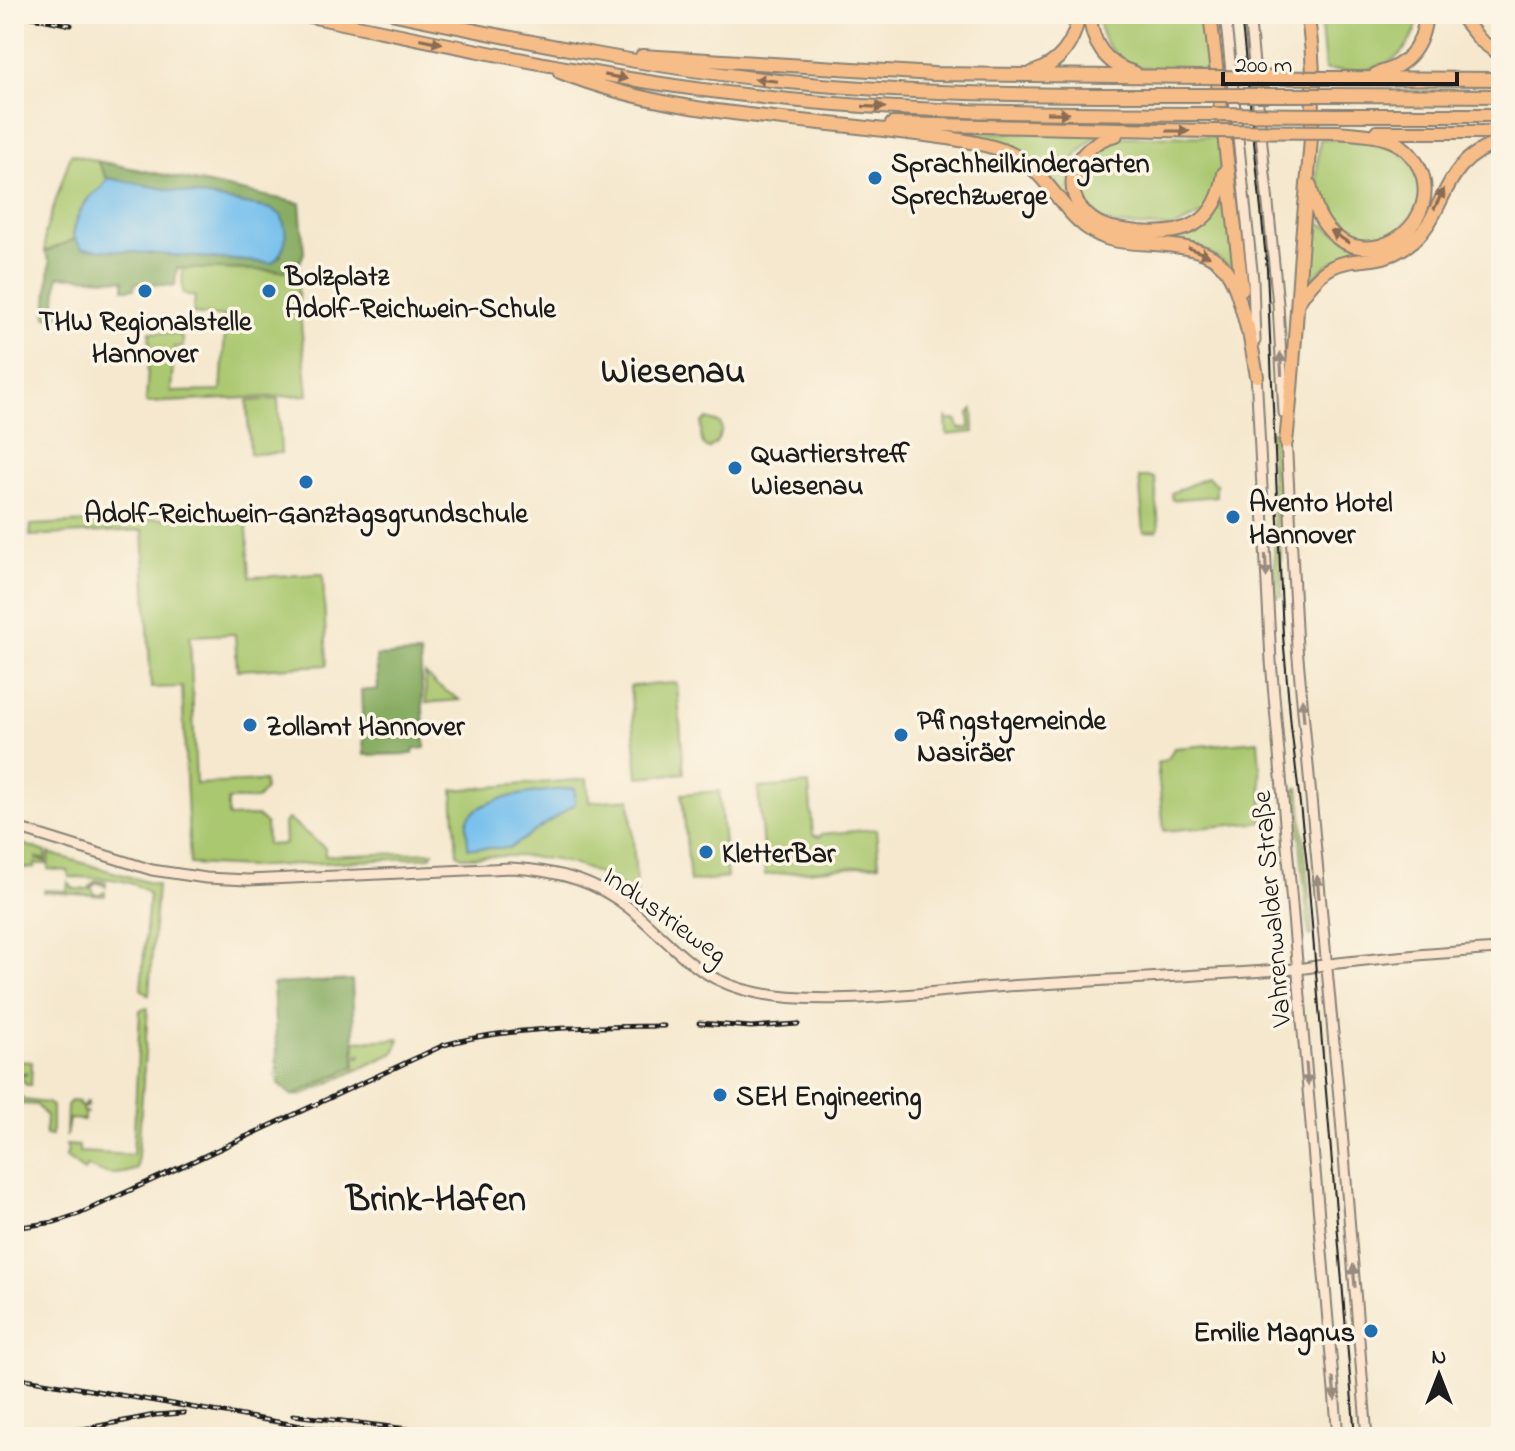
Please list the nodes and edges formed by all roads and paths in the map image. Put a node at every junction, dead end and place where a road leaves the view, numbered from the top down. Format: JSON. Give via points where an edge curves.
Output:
{"nodes":[{"id":1,"x":299,"y":14,"type":"edge"},
{"id":2,"x":395,"y":14,"type":"edge"},
{"id":3,"x":1079,"y":14,"type":"edge"},
{"id":4,"x":1090,"y":14,"type":"edge"},
{"id":5,"x":1225,"y":14,"type":"edge"},
{"id":6,"x":1249,"y":14,"type":"edge"},
{"id":7,"x":1426,"y":14,"type":"edge"},
{"id":8,"x":1459,"y":14,"type":"edge"},
{"id":9,"x":1210,"y":15,"type":"edge"},
{"id":10,"x":1309,"y":18,"type":"edge"},
{"id":11,"x":594,"y":55,"type":"junction"},
{"id":12,"x":1501,"y":56,"type":"edge"},
{"id":13,"x":539,"y":64,"type":"junction"},
{"id":14,"x":1009,"y":76,"type":"junction"},
{"id":15,"x":1149,"y":77,"type":"junction"},
{"id":16,"x":1353,"y":78,"type":"junction"},
{"id":17,"x":1501,"y":79,"type":"edge"},
{"id":18,"x":1501,"y":96,"type":"edge"},
{"id":19,"x":1501,"y":115,"type":"edge"},
{"id":20,"x":1147,"y":131,"type":"junction"},
{"id":21,"x":936,"y":132,"type":"junction"},
{"id":22,"x":1338,"y":132,"type":"junction"},
{"id":23,"x":1501,"y":132,"type":"edge"},
{"id":24,"x":1501,"y":142,"type":"edge"},
{"id":25,"x":1225,"y":155,"type":"junction"},
{"id":26,"x":1307,"y":175,"type":"junction"},
{"id":27,"x":1297,"y":306,"type":"junction"},
{"id":28,"x":1248,"y":332,"type":"junction"},
{"id":29,"x":1257,"y":376,"type":"junction"},
{"id":30,"x":1286,"y":442,"type":"junction"},
{"id":31,"x":14,"y":827,"type":"edge"},
{"id":32,"x":1501,"y":949,"type":"edge"},
{"id":33,"x":1326,"y":964,"type":"junction"},
{"id":34,"x":1298,"y":969,"type":"junction"},
{"id":35,"x":1338,"y":1437,"type":"edge"},
{"id":36,"x":1367,"y":1437,"type":"edge"}],
"edges":[{"from":1,"to":13,"type":"highway","one_way":true},
{"from":2,"to":11,"type":"highway"},
{"from":3,"to":14,"type":"highway","via":[[1072,42],[1058,59],[1034,72]]},
{"from":4,"to":15,"type":"highway","via":[[1092,35],[1108,59]]},
{"from":5,"to":29,"type":"main road","name":"Vahrenwalder Straße","via":[[1253,280]]},
{"from":30,"to":6,"type":"main road","name":"Vahrenwalder Straße","one_way":true},
{"from":7,"to":16,"type":"highway","via":[[1419,43],[1404,63]]},
{"from":8,"to":12,"type":"highway"},
{"from":9,"to":25,"type":"highway"},
{"from":10,"to":26,"type":"highway","via":[[1313,86]]},
{"from":11,"to":14,"type":"highway"},
{"from":18,"to":11,"type":"highway","one_way":true,"bridge":true,"via":[[928,91],[772,80]]},
{"from":13,"to":19,"type":"highway","one_way":true,"bridge":true,"via":[[743,95],[935,110]]},
{"from":13,"to":21,"type":"highway","via":[[591,85],[667,103]]},
{"from":14,"to":15,"type":"highway"},
{"from":15,"to":16,"type":"highway","bridge":true},
{"from":16,"to":17,"type":"highway"},
{"from":20,"to":21,"type":"highway","via":[[979,127]]},
{"from":20,"to":22,"type":"highway","one_way":true,"bridge":true},
{"from":20,"to":25,"type":"highway","via":[[1112,135],[1081,155],[1073,190],[1077,202],[1102,225],[1171,233],[1185,229],[1215,205]]},
{"from":21,"to":28,"type":"highway","one_way":true,"via":[[1017,156],[1041,174],[1081,223],[1106,238],[1199,250],[1220,262],[1235,283]]},
{"from":22,"to":23,"type":"highway"},
{"from":22,"to":26,"type":"highway","one_way":true,"via":[[1382,137],[1410,153],[1424,183],[1417,220],[1390,243],[1350,244],[1322,220]]},
{"from":27,"to":24,"type":"highway","one_way":true,"via":[[1312,281],[1335,265],[1383,256],[1409,244],[1427,226],[1462,164]]},
{"from":25,"to":28,"type":"highway"},
{"from":26,"to":27,"type":"highway"},
{"from":27,"to":30,"type":"highway"},
{"from":28,"to":29,"type":"highway"},
{"from":29,"to":34,"type":"main road","name":"Vahrenwalder Straße","one_way":true,"via":[[1271,652]]},
{"from":33,"to":30,"type":"main road","name":"Vahrenwalder Straße","one_way":true,"via":[[1297,647]]},
{"from":31,"to":34,"type":"main road","name":"Industrieweg","via":[[129,864],[206,878],[511,868],[553,872],[611,895],[706,975],[730,986],[785,997]]},
{"from":32,"to":33,"type":"main road","name":"Industrieweg"},
{"from":33,"to":34,"type":"main road","name":"Industrieweg"},
{"from":36,"to":33,"type":"main road","name":"Vahrenwalder Straße","one_way":true},
{"from":34,"to":35,"type":"main road","name":"Vahrenwalder Straße","one_way":true}]}
